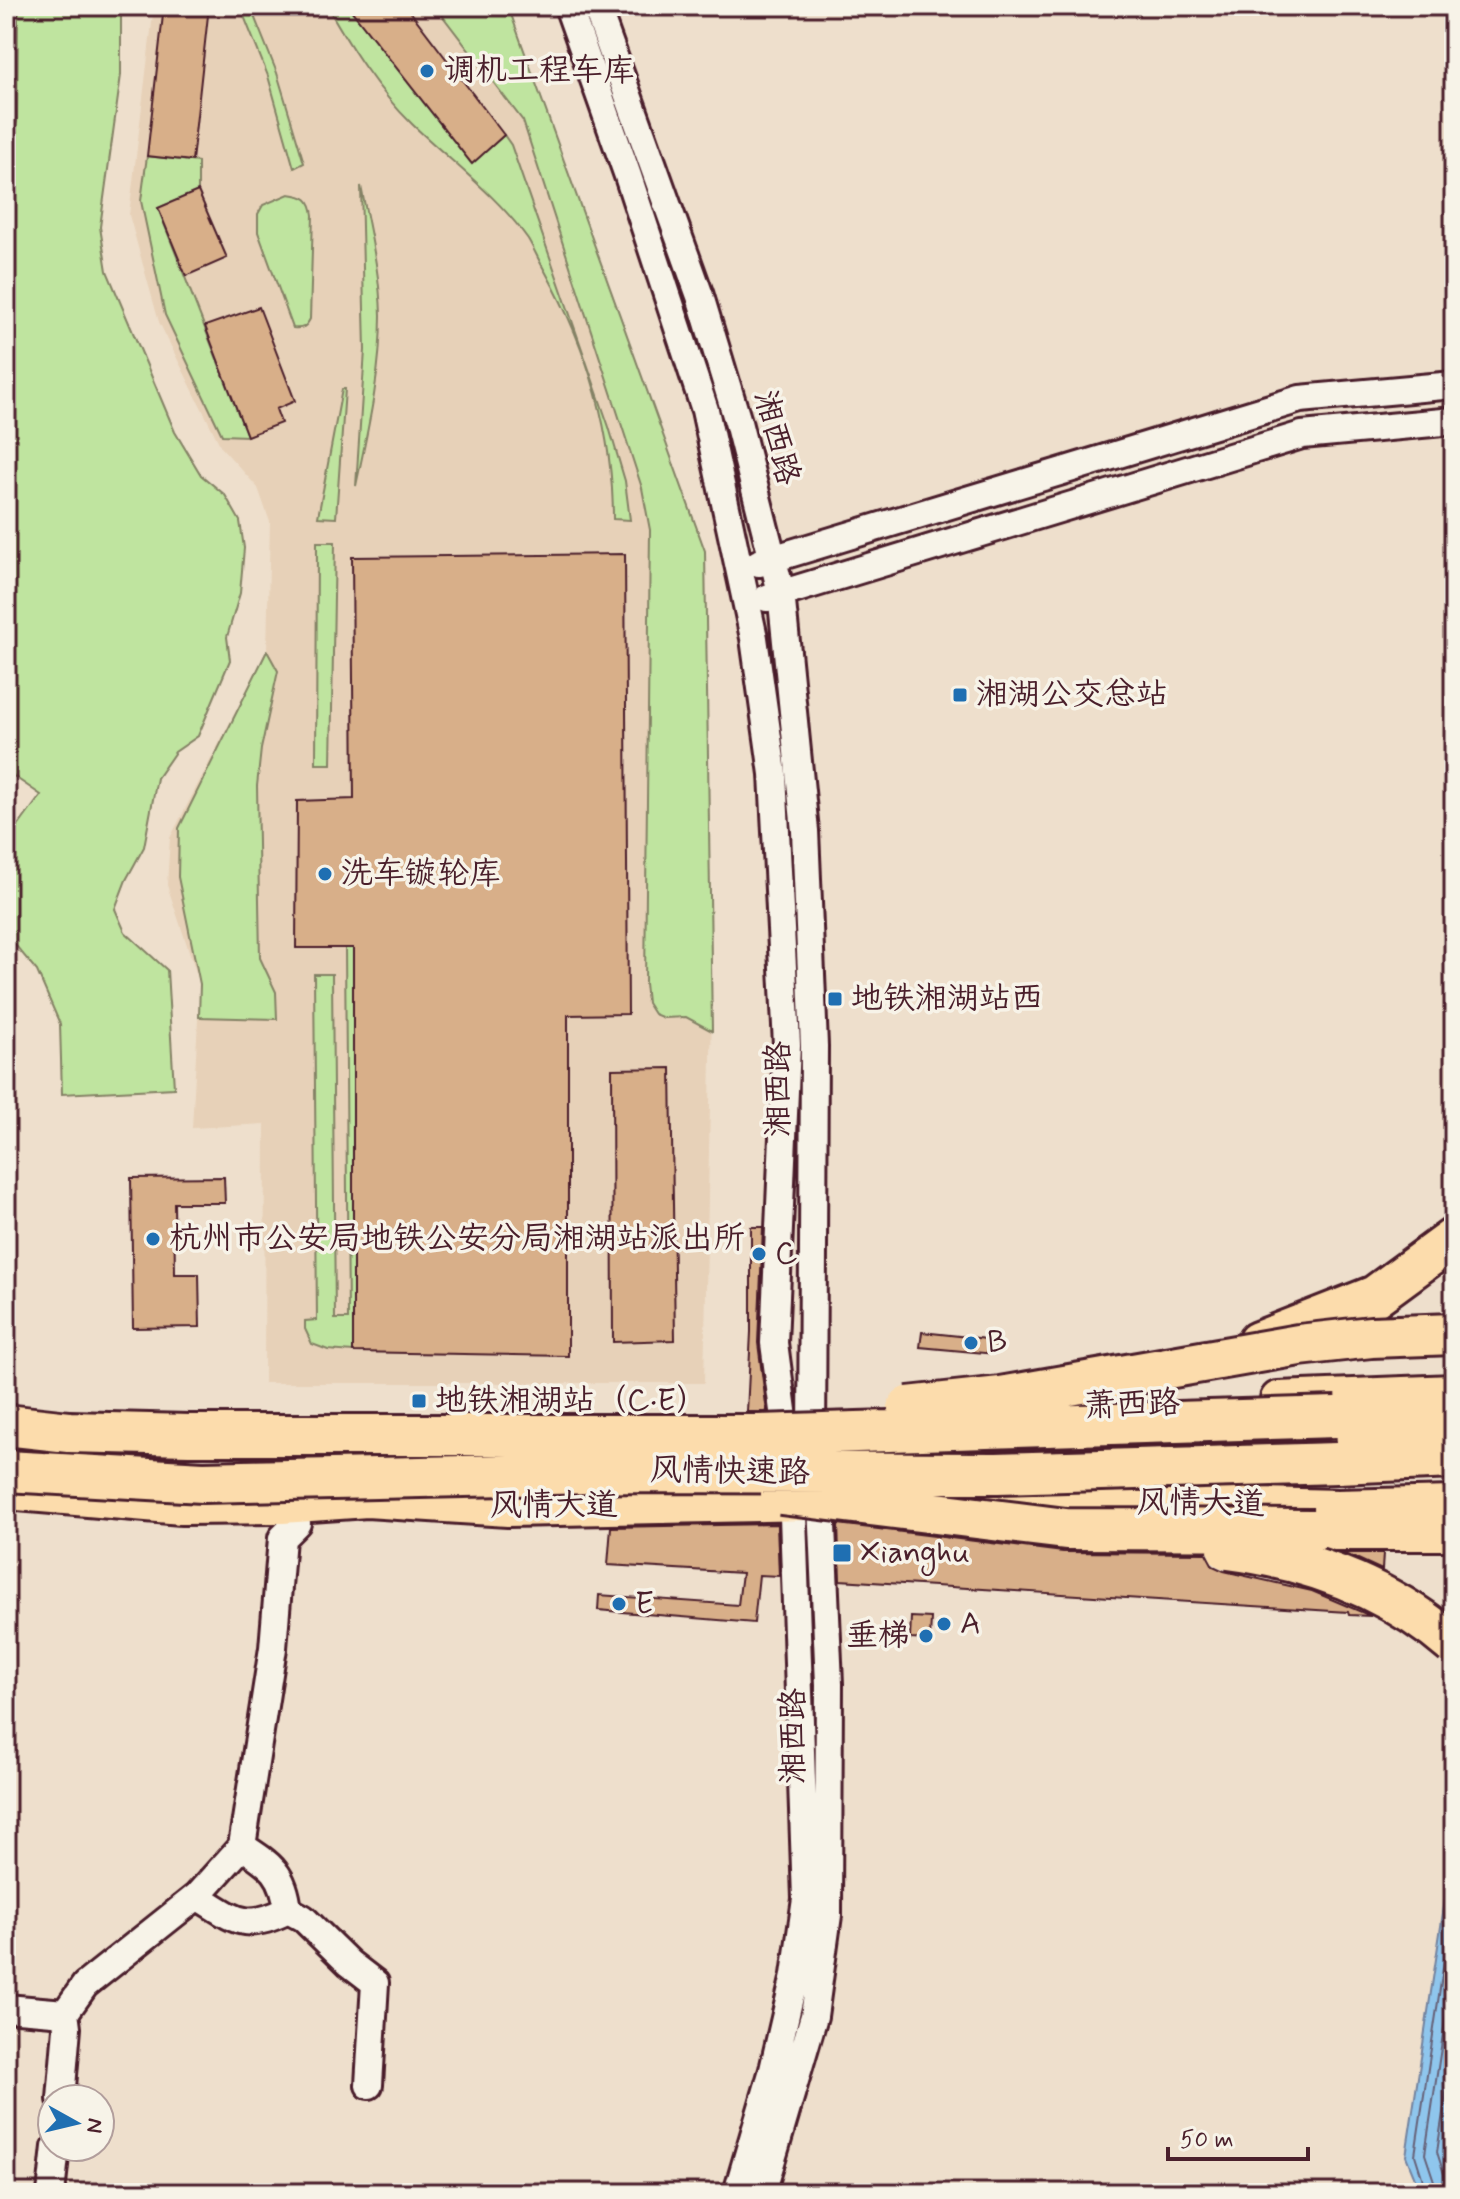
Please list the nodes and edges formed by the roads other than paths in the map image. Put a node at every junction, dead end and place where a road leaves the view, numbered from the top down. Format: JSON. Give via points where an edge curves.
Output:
{"nodes":[{"id":1,"x":568,"y":6,"type":"edge"},
{"id":2,"x":596,"y":6,"type":"edge"},
{"id":3,"x":1454,"y":385,"type":"edge"},
{"id":4,"x":1454,"y":421,"type":"edge"},
{"id":5,"x":773,"y":559,"type":"junction"},
{"id":6,"x":739,"y":570,"type":"junction"},
{"id":7,"x":781,"y":592,"type":"junction"},
{"id":8,"x":747,"y":606,"type":"junction"},
{"id":9,"x":1454,"y":1238,"type":"edge"},
{"id":10,"x":1454,"y":1334,"type":"edge"},
{"id":11,"x":1192,"y":1365,"type":"junction"},
{"id":12,"x":1454,"y":1392,"type":"edge"},
{"id":13,"x":1239,"y":1401,"type":"junction"},
{"id":14,"x":6,"y":1425,"type":"edge"},
{"id":15,"x":798,"y":1426,"type":"junction"},
{"id":16,"x":6,"y":1433,"type":"edge"},
{"id":17,"x":445,"y":1434,"type":"junction"},
{"id":18,"x":1449,"y":1436,"type":"edge"},
{"id":19,"x":1351,"y":1438,"type":"junction"},
{"id":20,"x":802,"y":1467,"type":"junction"},
{"id":21,"x":6,"y":1471,"type":"edge"},
{"id":22,"x":634,"y":1472,"type":"junction"},
{"id":23,"x":6,"y":1492,"type":"edge"},
{"id":24,"x":367,"y":1500,"type":"junction"},
{"id":25,"x":807,"y":1503,"type":"junction"},
{"id":26,"x":1449,"y":1513,"type":"edge"},
{"id":27,"x":297,"y":1523,"type":"dead end"},
{"id":28,"x":1066,"y":1529,"type":"junction"},
{"id":29,"x":1454,"y":1645,"type":"edge"},
{"id":30,"x":242,"y":1846,"type":"junction"},
{"id":31,"x":197,"y":1896,"type":"junction"},
{"id":32,"x":288,"y":1910,"type":"junction"},
{"id":33,"x":6,"y":2008,"type":"edge"},
{"id":34,"x":65,"y":2013,"type":"junction"},
{"id":35,"x":62,"y":2083,"type":"edge"},
{"id":36,"x":369,"y":2085,"type":"dead end"},
{"id":37,"x":54,"y":2163,"type":"edge"},
{"id":38,"x":51,"y":2193,"type":"edge"},
{"id":39,"x":737,"y":2193,"type":"edge"},
{"id":40,"x":762,"y":2193,"type":"edge"}],
"edges":[{"from":1,"to":6,"type":"street","name":"湘西路","via":[[705,410]]},
{"from":2,"to":5,"type":"street","name":"湘西路","via":[[700,296]]},
{"from":3,"to":5,"type":"street","via":[[1300,399]]},
{"from":4,"to":7,"type":"street","via":[[1302,435]]},
{"from":5,"to":6,"type":"street"},
{"from":5,"to":7,"type":"street","name":"湘西路"},
{"from":6,"to":8,"type":"street","name":"湘西路"},
{"from":7,"to":8,"type":"street"},
{"from":7,"to":15,"type":"street","name":"湘西路","via":[[805,831],[814,1046]]},
{"from":8,"to":15,"type":"street","name":"湘西路","via":[[773,774],[787,1045],[774,1343]]},
{"from":9,"to":11,"type":"highway","bridge":true,"via":[[1375,1296]]},
{"from":10,"to":11,"type":"highway","bridge":true,"via":[[1299,1345]]},
{"from":11,"to":17,"type":"highway","bridge":true,"via":[[896,1409]]},
{"from":12,"to":13,"type":"main road","name":"萧西路"},
{"from":13,"to":15,"type":"main road","name":"萧西路","via":[[948,1412]]},
{"from":13,"to":19,"type":"main road"},
{"from":14,"to":17,"type":"highway","name":"风情快速路","bridge":true,"via":[[189,1435]]},
{"from":15,"to":16,"type":"main road","name":"风情大道","via":[[411,1457],[236,1452]]},
{"from":15,"to":19,"type":"main road","name":"风情大道","via":[[920,1443]]},
{"from":15,"to":20,"type":"street","name":"湘西路"},
{"from":17,"to":18,"type":"highway","name":"风情快速路","bridge":true},
{"from":18,"to":19,"type":"main road","name":"风情大道"},
{"from":18,"to":22,"type":"highway","name":"风情快速路","bridge":true,"via":[[997,1473]]},
{"from":20,"to":24,"type":"main road","via":[[500,1478]]},
{"from":20,"to":25,"type":"street","name":"湘西路"},
{"from":21,"to":22,"type":"highway","name":"风情快速路","bridge":true,"via":[[203,1482]]},
{"from":22,"to":28,"type":"highway","bridge":true},
{"from":23,"to":24,"type":"main road","name":"风情大道","via":[[182,1507]]},
{"from":24,"to":25,"type":"main road","name":"风情大道","via":[[508,1509]]},
{"from":25,"to":26,"type":"main road","name":"风情大道","via":[[919,1495]]},
{"from":25,"to":39,"type":"street","name":"湘西路","via":[[806,1899],[795,1975]]},
{"from":25,"to":40,"type":"street","name":"湘西路","via":[[829,1684],[828,1915],[814,2016]]},
{"from":26,"to":28,"type":"highway","bridge":true},
{"from":27,"to":30,"type":"street","via":[[282,1538],[273,1648]]},
{"from":28,"to":29,"type":"highway","bridge":true,"via":[[1273,1555],[1317,1568],[1360,1583]]},
{"from":30,"to":31,"type":"street"},
{"from":30,"to":32,"type":"street","via":[[271,1865]]},
{"from":31,"to":32,"type":"street","via":[[237,1921],[265,1922]]},
{"from":31,"to":34,"type":"street","via":[[85,1985]]},
{"from":32,"to":36,"type":"street","via":[[375,1983]]},
{"from":33,"to":34,"type":"street"},
{"from":34,"to":35,"type":"street"},
{"from":37,"to":38,"type":"street"}]}
